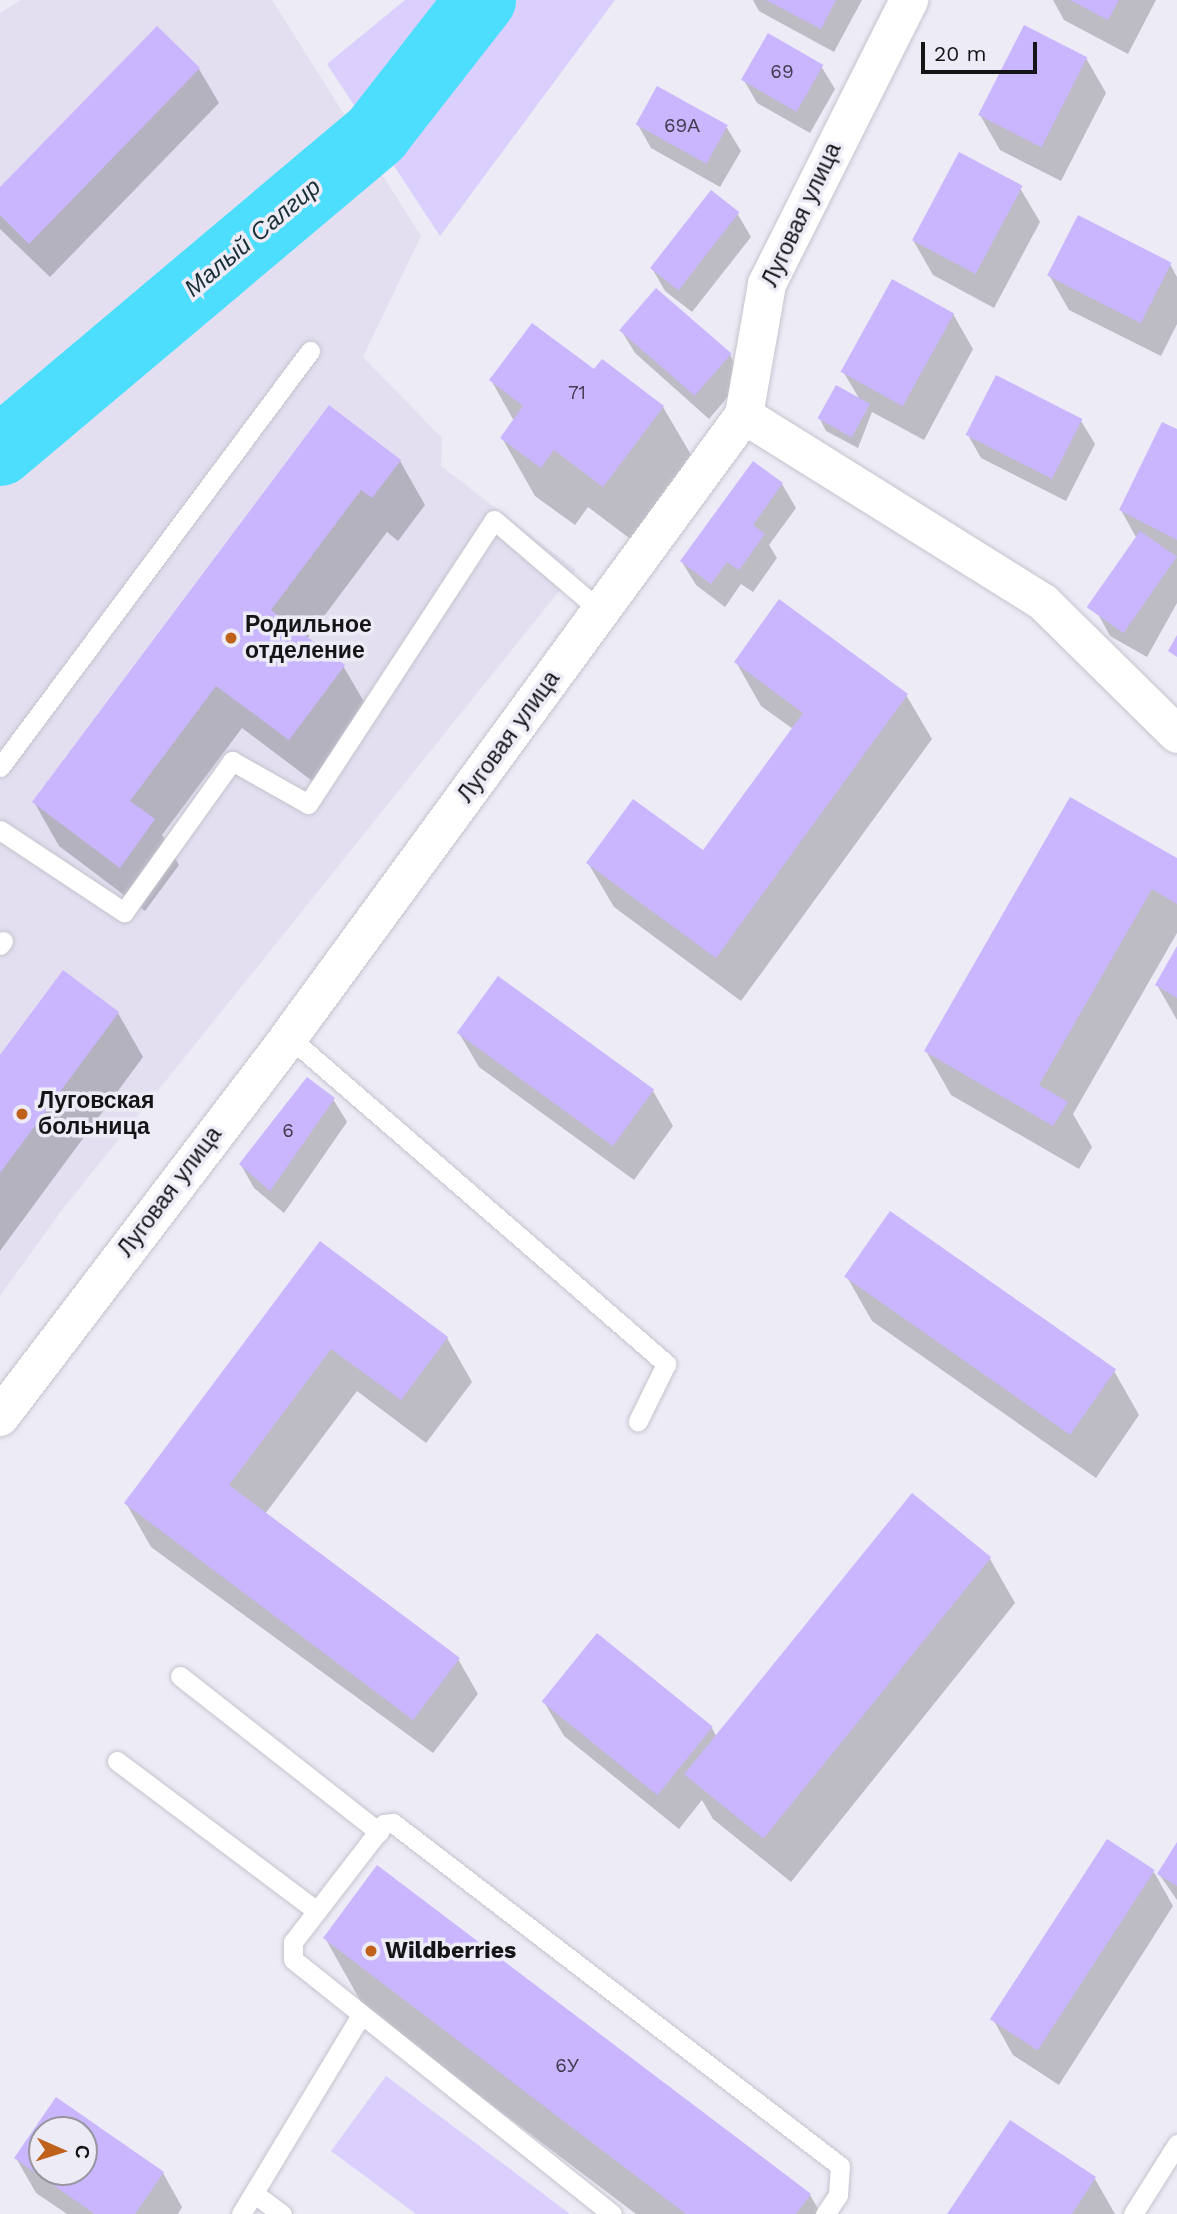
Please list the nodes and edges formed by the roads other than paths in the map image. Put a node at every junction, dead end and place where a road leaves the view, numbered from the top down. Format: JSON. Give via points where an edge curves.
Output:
{"nodes":[{"id":1,"x":909,"y":0,"type":"edge"},
{"id":2,"x":310,"y":351,"type":"dead end"},
{"id":3,"x":744,"y":415,"type":"junction"},
{"id":4,"x":601,"y":611,"type":"junction"},
{"id":5,"x":1177,"y":734,"type":"edge"},
{"id":6,"x":0,"y":767,"type":"edge"},
{"id":7,"x":0,"y":830,"type":"edge"},
{"id":8,"x":289,"y":1037,"type":"junction"},
{"id":9,"x":0,"y":1417,"type":"edge"},
{"id":10,"x":638,"y":1421,"type":"dead end"},
{"id":11,"x":180,"y":1676,"type":"dead end"},
{"id":12,"x":117,"y":1761,"type":"dead end"},
{"id":13,"x":379,"y":1832,"type":"junction"},
{"id":14,"x":317,"y":1910,"type":"junction"},
{"id":15,"x":360,"y":2015,"type":"junction"},
{"id":16,"x":1177,"y":2144,"type":"edge"},
{"id":17,"x":255,"y":2194,"type":"junction"},
{"id":18,"x":241,"y":2214,"type":"edge"},
{"id":19,"x":282,"y":2214,"type":"edge"},
{"id":20,"x":612,"y":2214,"type":"edge"},
{"id":21,"x":825,"y":2214,"type":"edge"},
{"id":22,"x":1133,"y":2214,"type":"edge"}],
"edges":[{"from":1,"to":3,"type":"main road","name":"Луговая улица","via":[[767,284]]},
{"from":2,"to":6,"type":"lane"},
{"from":3,"to":4,"type":"main road","name":"Луговая улица"},
{"from":3,"to":5,"type":"street","via":[[1043,602]]},
{"from":4,"to":7,"type":"lane","via":[[494,520],[308,804],[232,761],[124,912]]},
{"from":4,"to":8,"type":"main road","name":"Луговая улица"},
{"from":8,"to":9,"type":"main road","name":"Луговая улица"},
{"from":8,"to":10,"type":"lane","via":[[666,1364]]},
{"from":11,"to":13,"type":"lane"},
{"from":12,"to":14,"type":"lane"},
{"from":13,"to":14,"type":"lane"},
{"from":13,"to":21,"type":"lane","via":[[393,1823],[839,2166],[838,2195]]},
{"from":14,"to":15,"type":"lane","via":[[292,1942],[293,1959]]},
{"from":15,"to":17,"type":"lane"},
{"from":15,"to":20,"type":"lane"},
{"from":16,"to":22,"type":"lane"},
{"from":17,"to":18,"type":"lane"},
{"from":17,"to":19,"type":"lane"}]}
